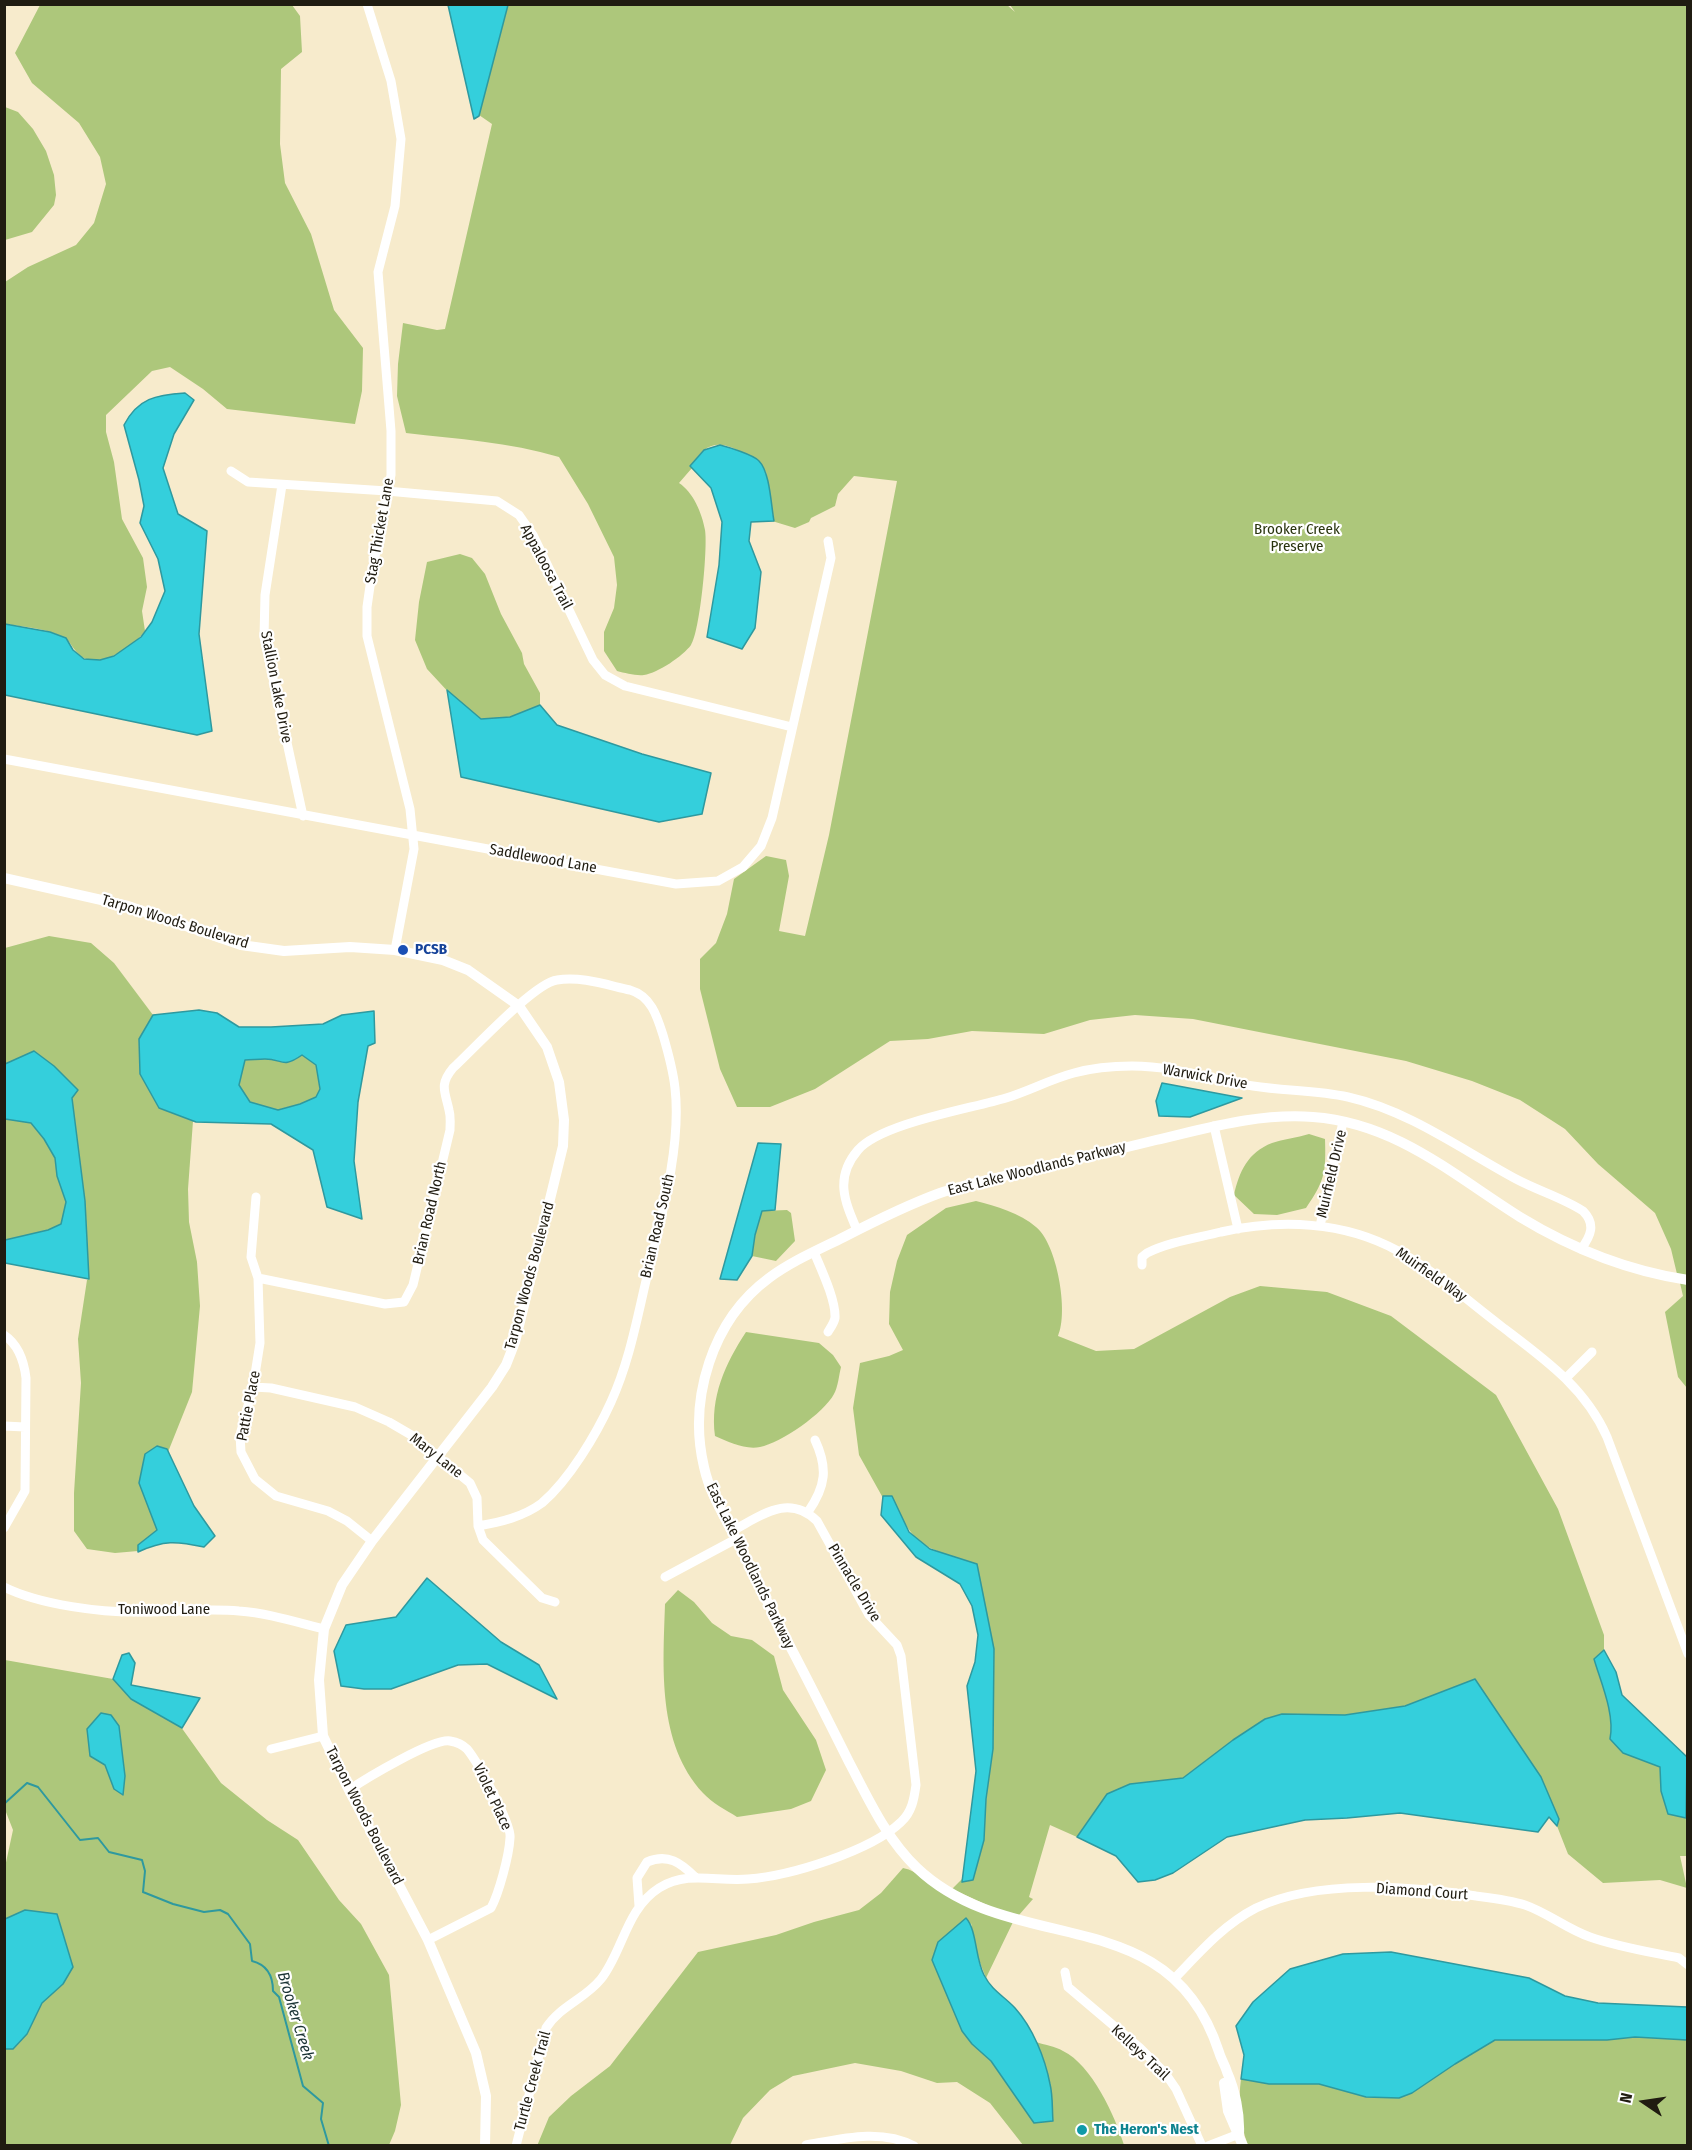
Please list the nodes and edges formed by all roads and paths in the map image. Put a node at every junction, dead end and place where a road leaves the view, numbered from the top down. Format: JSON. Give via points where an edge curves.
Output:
{"nodes":[{"id":1,"x":367,"y":4,"type":"edge"},
{"id":2,"x":231,"y":471,"type":"dead end"},
{"id":3,"x":282,"y":485,"type":"junction"},
{"id":4,"x":387,"y":491,"type":"junction"},
{"id":5,"x":828,"y":541,"type":"dead end"},
{"id":6,"x":792,"y":727,"type":"junction"},
{"id":7,"x":4,"y":759,"type":"edge"},
{"id":8,"x":303,"y":816,"type":"junction"},
{"id":9,"x":412,"y":835,"type":"junction"},
{"id":10,"x":6,"y":882,"type":"edge"},
{"id":11,"x":395,"y":950,"type":"junction"},
{"id":12,"x":519,"y":1006,"type":"junction"},
{"id":13,"x":1343,"y":1122,"type":"junction"},
{"id":14,"x":1214,"y":1126,"type":"junction"},
{"id":15,"x":256,"y":1197,"type":"dead end"},
{"id":16,"x":1320,"y":1226,"type":"junction"},
{"id":17,"x":1238,"y":1229,"type":"junction"},
{"id":18,"x":857,"y":1230,"type":"junction"},
{"id":19,"x":1581,"y":1249,"type":"junction"},
{"id":20,"x":814,"y":1252,"type":"junction"},
{"id":21,"x":1142,"y":1265,"type":"dead end"},
{"id":22,"x":258,"y":1278,"type":"junction"},
{"id":23,"x":1688,"y":1280,"type":"edge"},
{"id":24,"x":828,"y":1332,"type":"dead end"},
{"id":25,"x":4,"y":1335,"type":"edge"},
{"id":26,"x":1592,"y":1352,"type":"dead end"},
{"id":27,"x":1566,"y":1378,"type":"junction"},
{"id":28,"x":253,"y":1387,"type":"junction"},
{"id":29,"x":4,"y":1426,"type":"edge"},
{"id":30,"x":25,"y":1427,"type":"junction"},
{"id":31,"x":815,"y":1440,"type":"dead end"},
{"id":32,"x":438,"y":1457,"type":"junction"},
{"id":33,"x":808,"y":1512,"type":"junction"},
{"id":34,"x":478,"y":1526,"type":"junction"},
{"id":35,"x":4,"y":1528,"type":"edge"},
{"id":36,"x":734,"y":1535,"type":"junction"},
{"id":37,"x":372,"y":1541,"type":"junction"},
{"id":38,"x":665,"y":1576,"type":"dead end"},
{"id":39,"x":4,"y":1587,"type":"edge"},
{"id":40,"x":555,"y":1602,"type":"dead end"},
{"id":41,"x":324,"y":1629,"type":"junction"},
{"id":42,"x":1688,"y":1654,"type":"edge"},
{"id":43,"x":323,"y":1736,"type":"junction"},
{"id":44,"x":272,"y":1749,"type":"dead end"},
{"id":45,"x":349,"y":1790,"type":"junction"},
{"id":46,"x":887,"y":1832,"type":"junction"},
{"id":47,"x":695,"y":1877,"type":"junction"},
{"id":48,"x":639,"y":1906,"type":"junction"},
{"id":49,"x":428,"y":1940,"type":"junction"},
{"id":50,"x":1688,"y":1965,"type":"edge"},
{"id":51,"x":1065,"y":1972,"type":"dead end"},
{"id":52,"x":1174,"y":1979,"type":"junction"},
{"id":53,"x":1239,"y":2134,"type":"junction"},
{"id":54,"x":863,"y":2141,"type":"edge"},
{"id":55,"x":485,"y":2145,"type":"edge"},
{"id":56,"x":516,"y":2145,"type":"edge"},
{"id":57,"x":806,"y":2145,"type":"edge"},
{"id":58,"x":914,"y":2145,"type":"edge"},
{"id":59,"x":1202,"y":2145,"type":"edge"},
{"id":60,"x":1208,"y":2145,"type":"edge"},
{"id":61,"x":1243,"y":2145,"type":"edge"}],
"edges":[{"from":1,"to":4,"type":"street","name":"Stag Thicket Lane","via":[[391,81],[401,139],[395,206],[378,272],[391,431]]},
{"from":2,"to":3,"type":"street","name":"Appaloosa Trail","via":[[248,482]]},
{"from":3,"to":4,"type":"street","name":"Appaloosa Trail"},
{"from":3,"to":8,"type":"street","name":"Stallion Lake Drive","via":[[264,595],[264,637]]},
{"from":4,"to":6,"type":"street","name":"Appaloosa Trail","via":[[497,501],[519,515],[533,535],[593,660],[605,675],[625,686]]},
{"from":4,"to":9,"type":"street","name":"Stag Thicket Lane","via":[[367,607],[367,636],[410,809]]},
{"from":5,"to":6,"type":"street","name":"Saddlewood Lane","via":[[831,558]]},
{"from":6,"to":9,"type":"street","name":"Saddlewood Lane","via":[[772,818],[761,846],[743,867],[718,880],[676,884]]},
{"from":7,"to":8,"type":"street","name":"Saddlewood Lane"},
{"from":8,"to":9,"type":"street","name":"Saddlewood Lane"},
{"from":9,"to":11,"type":"street","name":"Stag Thicket Lane","via":[[414,849]]},
{"from":10,"to":11,"type":"street","name":"Tarpon Woods Boulevard","via":[[128,906],[241,945],[284,951],[350,947]]},
{"from":11,"to":12,"type":"street","name":"Tarpon Woods Boulevard","via":[[443,960],[468,970]]},
{"from":12,"to":22,"type":"street","name":"Brian Road North","via":[[445,1078],[443,1089],[450,1130],[413,1285],[404,1302],[385,1304]]},
{"from":12,"to":32,"type":"street","name":"Tarpon Woods Boulevard","via":[[547,1047],[559,1082],[563,1146],[506,1365]]},
{"from":12,"to":34,"type":"street","name":"Brian Road South","via":[[554,980],[570,979],[639,993],[648,1000],[667,1048],[675,1088],[675,1131],[672,1165],[644,1292],[628,1357],[611,1402],[587,1446],[541,1503],[514,1518]]},
{"from":13,"to":14,"type":"street","name":"East Lake Woodlands Parkway","via":[[1310,1117],[1257,1117]]},
{"from":13,"to":16,"type":"street","name":"Muirfield Drive"},
{"from":13,"to":19,"type":"street","name":"East Lake Woodlands Parkway","via":[[1404,1142],[1523,1218]]},
{"from":14,"to":17,"type":"street"},
{"from":14,"to":18,"type":"street","name":"East Lake Woodlands Parkway","via":[[958,1187]]},
{"from":15,"to":22,"type":"street","name":"Pattie Place","via":[[251,1257]]},
{"from":16,"to":17,"type":"street","name":"Muirfield Way"},
{"from":16,"to":27,"type":"street","name":"Muirfield Way","via":[[1357,1233],[1399,1251]]},
{"from":17,"to":21,"type":"street","name":"Muirfield Way","via":[[1154,1250],[1142,1257]]},
{"from":18,"to":19,"type":"street","name":"Warwick Drive","via":[[844,1201],[844,1183],[851,1161],[869,1141],[909,1124],[1005,1098],[1075,1073],[1134,1066],[1347,1097],[1386,1108],[1437,1132],[1532,1188],[1583,1211],[1591,1229]]},
{"from":18,"to":20,"type":"street","name":"East Lake Woodlands Parkway"},
{"from":19,"to":23,"type":"street","name":"East Lake Woodlands Parkway","via":[[1636,1269]]},
{"from":20,"to":24,"type":"street","via":[[834,1313]]},
{"from":20,"to":36,"type":"street","name":"East Lake Woodlands Parkway","via":[[770,1277],[738,1309],[720,1338],[705,1376],[699,1411],[701,1451],[708,1482]]},
{"from":22,"to":28,"type":"street","name":"Pattie Place","via":[[260,1343]]},
{"from":25,"to":30,"type":"street","via":[[24,1362]]},
{"from":26,"to":27,"type":"street"},
{"from":27,"to":42,"type":"street","name":"Muirfield Way","via":[[1601,1423]]},
{"from":28,"to":32,"type":"street","name":"Mary Lane","via":[[355,1407],[413,1437]]},
{"from":28,"to":37,"type":"street","name":"Pattie Place","via":[[240,1435],[241,1452],[255,1479],[276,1496],[328,1511]]},
{"from":29,"to":30,"type":"street"},
{"from":30,"to":35,"type":"street","via":[[25,1491]]},
{"from":31,"to":33,"type":"street","via":[[822,1456],[824,1477]]},
{"from":32,"to":34,"type":"street","name":"Mary Lane","via":[[470,1484],[477,1498]]},
{"from":32,"to":37,"type":"street","name":"Tarpon Woods Boulevard"},
{"from":33,"to":36,"type":"street","via":[[787,1506],[774,1509]]},
{"from":33,"to":46,"type":"street","name":"Pinnacle Drive","via":[[817,1521],[869,1615],[897,1645],[901,1656],[916,1785],[908,1814]]},
{"from":34,"to":40,"type":"street","name":"Mary Lane","via":[[491,1548],[542,1598]]},
{"from":36,"to":38,"type":"street"},
{"from":36,"to":46,"type":"street","name":"East Lake Woodlands Parkway"},
{"from":37,"to":41,"type":"street","name":"Tarpon Woods Boulevard","via":[[342,1585]]},
{"from":39,"to":41,"type":"street","name":"Toniwood Lane","via":[[47,1601],[106,1611],[238,1611]]},
{"from":41,"to":43,"type":"street","name":"Tarpon Woods Boulevard","via":[[318,1680]]},
{"from":43,"to":44,"type":"street"},
{"from":43,"to":45,"type":"street","name":"Tarpon Woods Boulevard"},
{"from":45,"to":49,"type":"street","name":"Tarpon Woods Boulevard"},
{"from":45,"to":49,"type":"street","name":"Violet Place","via":[[436,1743],[449,1740],[464,1746],[479,1768],[511,1836],[496,1898],[491,1908]]},
{"from":46,"to":47,"type":"street","name":"Turtle Creek Trail","via":[[824,1862],[770,1877]]},
{"from":46,"to":52,"type":"street","name":"East Lake Woodlands Parkway","via":[[920,1871],[962,1899],[996,1914],[1124,1947],[1148,1958]]},
{"from":47,"to":48,"type":"street","name":"Turtle Creek Trail","via":[[660,1888]]},
{"from":47,"to":48,"type":"street","name":"Turtle Creek Trail","via":[[668,1858],[648,1862],[637,1878]]},
{"from":48,"to":56,"type":"street","name":"Turtle Creek Trail","via":[[599,1982],[556,2015],[546,2028]]},
{"from":49,"to":55,"type":"street","name":"Tarpon Woods Boulevard","via":[[476,2053],[486,2096]]},
{"from":50,"to":52,"type":"street","name":"Diamond Court","via":[[1679,1958],[1591,1938],[1513,1902],[1449,1892],[1375,1888],[1307,1893],[1256,1909],[1228,1925]]},
{"from":51,"to":59,"type":"street","name":"Kelleys Trail","via":[[1068,1987],[1165,2073],[1182,2099]]},
{"from":52,"to":53,"type":"street","name":"East Lake Woodlands Parkway","via":[[1205,2017],[1228,2075]]},
{"from":53,"to":60,"type":"street"},
{"from":53,"to":61,"type":"street","name":"East Lake Woodlands Parkway"},
{"from":54,"to":57,"type":"street"},
{"from":54,"to":58,"type":"street","via":[[897,2138]]}]}
